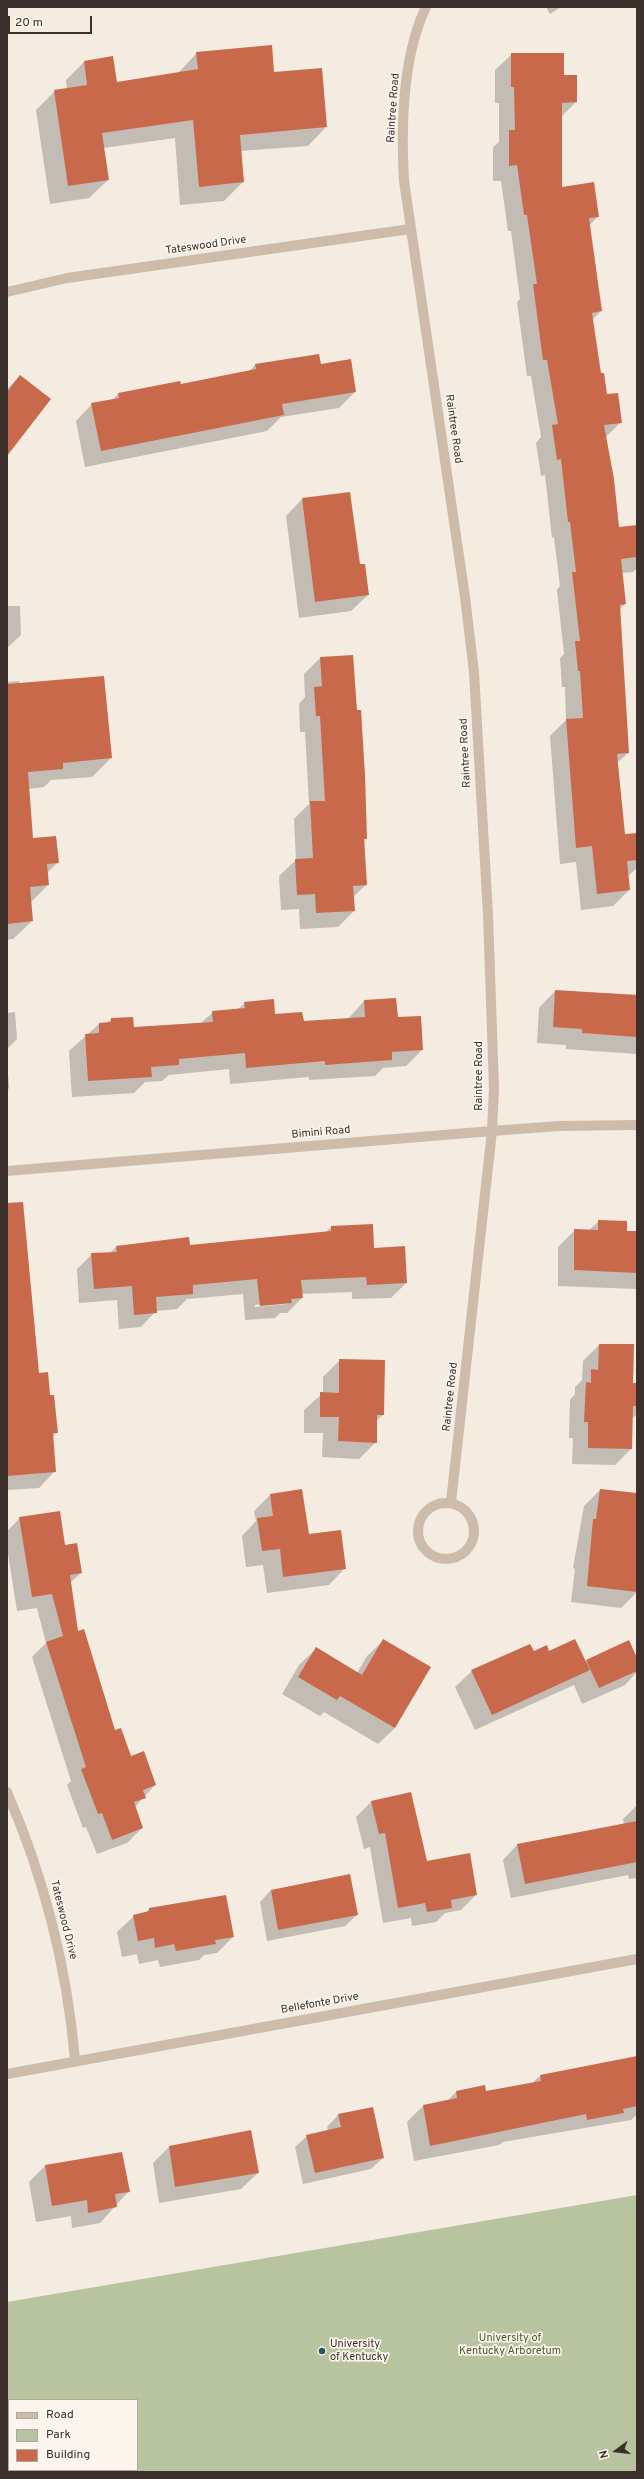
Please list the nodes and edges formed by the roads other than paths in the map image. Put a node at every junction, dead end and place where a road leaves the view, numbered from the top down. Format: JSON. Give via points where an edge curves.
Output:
{"nodes":[{"id":1,"x":426,"y":7,"type":"edge"},
{"id":2,"x":410,"y":229,"type":"junction"},
{"id":3,"x":7,"y":292,"type":"edge"},
{"id":4,"x":637,"y":1125,"type":"edge"},
{"id":5,"x":492,"y":1131,"type":"junction"},
{"id":6,"x":7,"y":1171,"type":"edge"},
{"id":7,"x":451,"y":1502,"type":"junction"},
{"id":8,"x":7,"y":1792,"type":"edge"},
{"id":9,"x":637,"y":1958,"type":"edge"},
{"id":10,"x":75,"y":2060,"type":"junction"},
{"id":11,"x":7,"y":2074,"type":"edge"}],
"edges":[{"from":1,"to":2,"type":"street","name":"Raintree Road","via":[[408,68],[402,146]]},
{"from":2,"to":3,"type":"street","name":"Tateswood Drive","via":[[67,278]]},
{"from":2,"to":5,"type":"street","name":"Raintree Road","via":[[426,322],[474,672],[488,914],[494,1089]]},
{"from":4,"to":5,"type":"street","name":"Bimini Road","via":[[559,1126]]},
{"from":5,"to":6,"type":"street","name":"Bimini Road"},
{"from":5,"to":7,"type":"street","name":"Raintree Road"},
{"from":7,"to":7,"type":"street","via":[[433,1505],[426,1510],[418,1527],[420,1540],[427,1552],[444,1559],[462,1554],[474,1539],[472,1520],[460,1506]]},
{"from":8,"to":10,"type":"street","name":"Tateswood Drive","via":[[41,1878],[56,1936],[72,2020]]},
{"from":9,"to":10,"type":"street","name":"Bellefonte Drive"},
{"from":10,"to":11,"type":"street","name":"Bellefonte Drive"}]}
